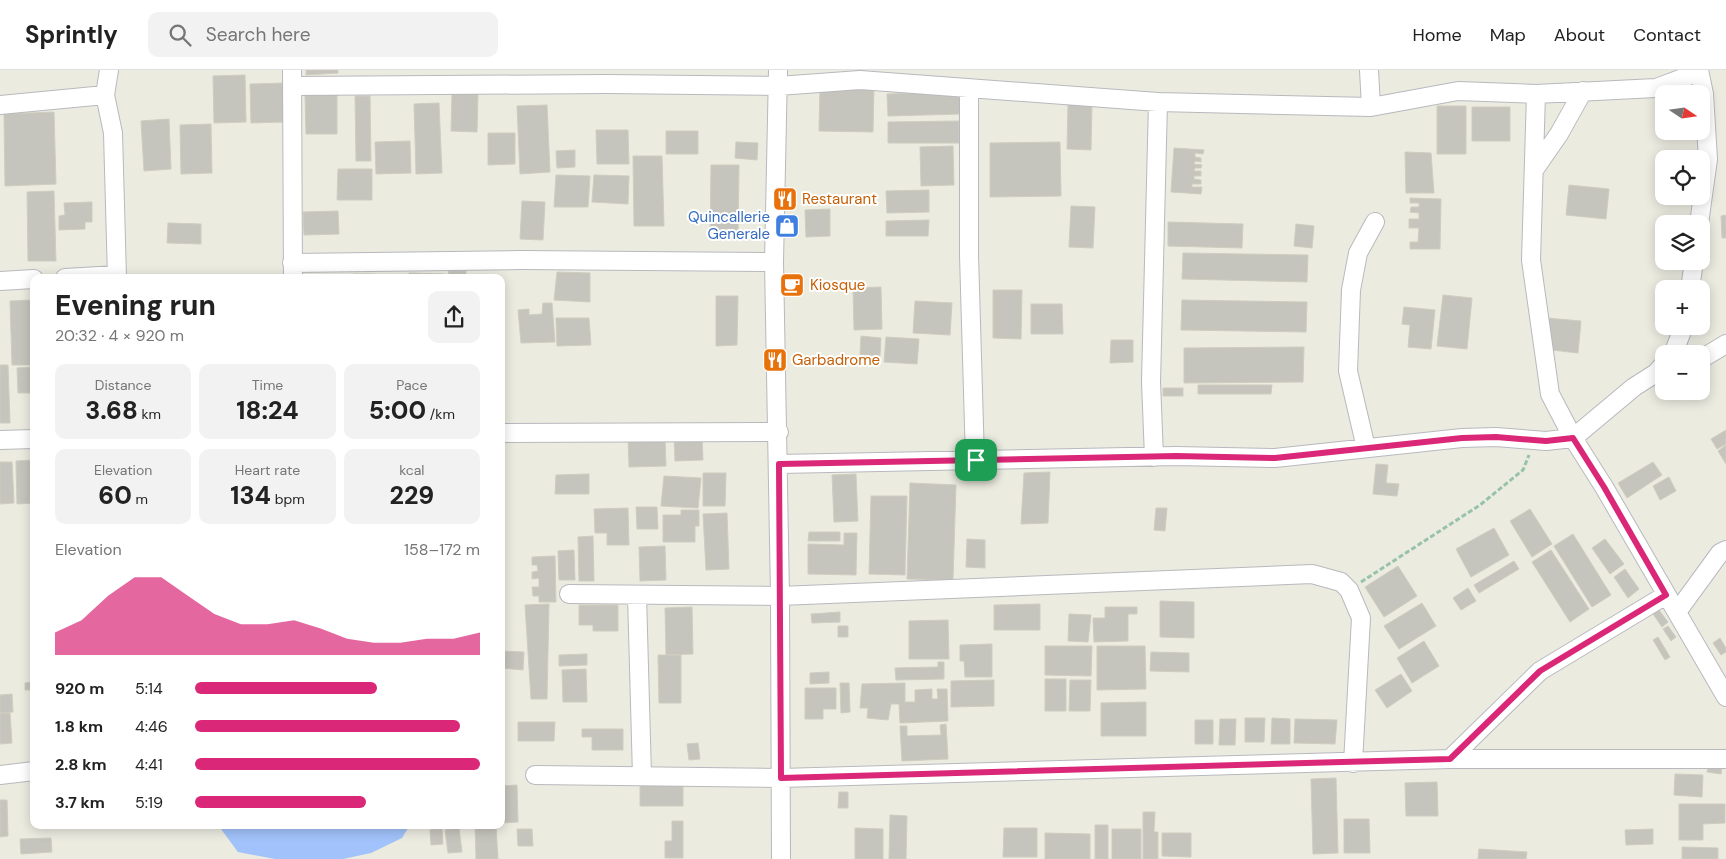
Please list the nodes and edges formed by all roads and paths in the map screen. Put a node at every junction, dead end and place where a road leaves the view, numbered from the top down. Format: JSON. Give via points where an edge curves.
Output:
{"nodes":[{"id":1,"x":109,"y":70,"type":"edge"},
{"id":2,"x":1369,"y":70,"type":"edge"},
{"id":3,"x":1699,"y":71,"type":"edge"},
{"id":4,"x":292,"y":78,"type":"edge"},
{"id":5,"x":778,"y":78,"type":"edge"},
{"id":6,"x":970,"y":90,"type":"junction"},
{"id":7,"x":1583,"y":91,"type":"junction"},
{"id":8,"x":105,"y":94,"type":"junction"},
{"id":9,"x":1536,"y":94,"type":"junction"},
{"id":10,"x":1158,"y":102,"type":"junction"},
{"id":11,"x":0,"y":105,"type":"edge"},
{"id":12,"x":1371,"y":107,"type":"junction"},
{"id":13,"x":1534,"y":170,"type":"junction"},
{"id":14,"x":1700,"y":215,"type":"edge"},
{"id":15,"x":1374,"y":222,"type":"dead end"},
{"id":16,"x":774,"y":262,"type":"junction"},
{"id":17,"x":292,"y":270,"type":"edge"},
{"id":18,"x":117,"y":274,"type":"edge"},
{"id":19,"x":30,"y":279,"type":"edge"},
{"id":20,"x":0,"y":280,"type":"edge"},
{"id":21,"x":1726,"y":344,"type":"edge"},
{"id":22,"x":1710,"y":354,"type":"edge"},
{"id":23,"x":1655,"y":373,"type":"edge"},
{"id":24,"x":778,"y":432,"type":"junction"},
{"id":25,"x":505,"y":433,"type":"edge"},
{"id":26,"x":1573,"y":438,"type":"junction"},
{"id":27,"x":30,"y":439,"type":"edge"},
{"id":28,"x":0,"y":440,"type":"edge"},
{"id":29,"x":1534,"y":440,"type":"junction"},
{"id":30,"x":1366,"y":448,"type":"junction"},
{"id":31,"x":1154,"y":457,"type":"junction"},
{"id":32,"x":976,"y":460,"type":"junction"},
{"id":33,"x":779,"y":464,"type":"junction"},
{"id":34,"x":1726,"y":550,"type":"edge"},
{"id":35,"x":1349,"y":590,"type":"junction"},
{"id":36,"x":569,"y":594,"type":"dead end"},
{"id":37,"x":637,"y":595,"type":"junction"},
{"id":38,"x":1666,"y":595,"type":"junction"},
{"id":39,"x":780,"y":596,"type":"junction"},
{"id":40,"x":1677,"y":612,"type":"junction"},
{"id":41,"x":1720,"y":670,"type":"edge"},
{"id":42,"x":1726,"y":696,"type":"edge"},
{"id":43,"x":1450,"y":759,"type":"junction"},
{"id":44,"x":1726,"y":760,"type":"edge"},
{"id":45,"x":1352,"y":763,"type":"junction"},
{"id":46,"x":30,"y":772,"type":"edge"},
{"id":47,"x":0,"y":775,"type":"edge"},
{"id":48,"x":535,"y":775,"type":"dead end"},
{"id":49,"x":642,"y":776,"type":"junction"},
{"id":50,"x":781,"y":778,"type":"junction"},
{"id":51,"x":781,"y":859,"type":"edge"}],
"edges":[{"from":1,"to":8,"type":"street"},
{"from":2,"to":12,"type":"street"},
{"from":3,"to":7,"type":"street","via":[[1656,88]]},
{"from":3,"to":14,"type":"street","via":[[1704,94],[1708,159]]},
{"from":4,"to":5,"type":"street","via":[[608,84]]},
{"from":4,"to":17,"type":"street"},
{"from":5,"to":6,"type":"street","via":[[860,80]]},
{"from":5,"to":16,"type":"street"},
{"from":6,"to":10,"type":"street"},
{"from":6,"to":32,"type":"street","via":[[969,255]]},
{"from":7,"to":9,"type":"street"},
{"from":7,"to":13,"type":"street"},
{"from":8,"to":11,"type":"street"},
{"from":8,"to":18,"type":"street","via":[[112,133]]},
{"from":9,"to":12,"type":"street","via":[[1458,91]]},
{"from":9,"to":13,"type":"street"},
{"from":10,"to":12,"type":"street"},
{"from":10,"to":31,"type":"street","via":[[1151,382]]},
{"from":13,"to":26,"type":"street","via":[[1531,260],[1550,394]]},
{"from":15,"to":30,"type":"street","via":[[1358,254],[1351,290],[1348,371]]},
{"from":16,"to":17,"type":"street","via":[[521,260]]},
{"from":16,"to":24,"type":"street"},
{"from":19,"to":20,"type":"street"},
{"from":21,"to":22,"type":"street"},
{"from":23,"to":26,"type":"street"},
{"from":24,"to":25,"type":"street"},
{"from":24,"to":33,"type":"street"},
{"from":26,"to":29,"type":"street"},
{"from":26,"to":38,"type":"street"},
{"from":27,"to":28,"type":"street"},
{"from":29,"to":30,"type":"street","via":[[1462,438]]},
{"from":29,"to":35,"type":"path","via":[[1523,470],[1480,506]]},
{"from":30,"to":31,"type":"street","via":[[1275,458]]},
{"from":31,"to":32,"type":"street"},
{"from":32,"to":33,"type":"street"},
{"from":33,"to":39,"type":"street"},
{"from":34,"to":40,"type":"street","via":[[1720,553]]},
{"from":35,"to":39,"type":"street","via":[[1341,582],[1312,574]]},
{"from":35,"to":45,"type":"street","via":[[1361,618]]},
{"from":36,"to":37,"type":"street"},
{"from":37,"to":39,"type":"street"},
{"from":37,"to":49,"type":"street"},
{"from":38,"to":40,"type":"street"},
{"from":38,"to":43,"type":"street","via":[[1540,671]]},
{"from":39,"to":50,"type":"street"},
{"from":40,"to":41,"type":"street"},
{"from":41,"to":42,"type":"street"},
{"from":43,"to":44,"type":"street"},
{"from":43,"to":45,"type":"street"},
{"from":45,"to":50,"type":"street"},
{"from":46,"to":47,"type":"street"},
{"from":48,"to":49,"type":"street"},
{"from":49,"to":50,"type":"street"},
{"from":50,"to":51,"type":"street"}]}
